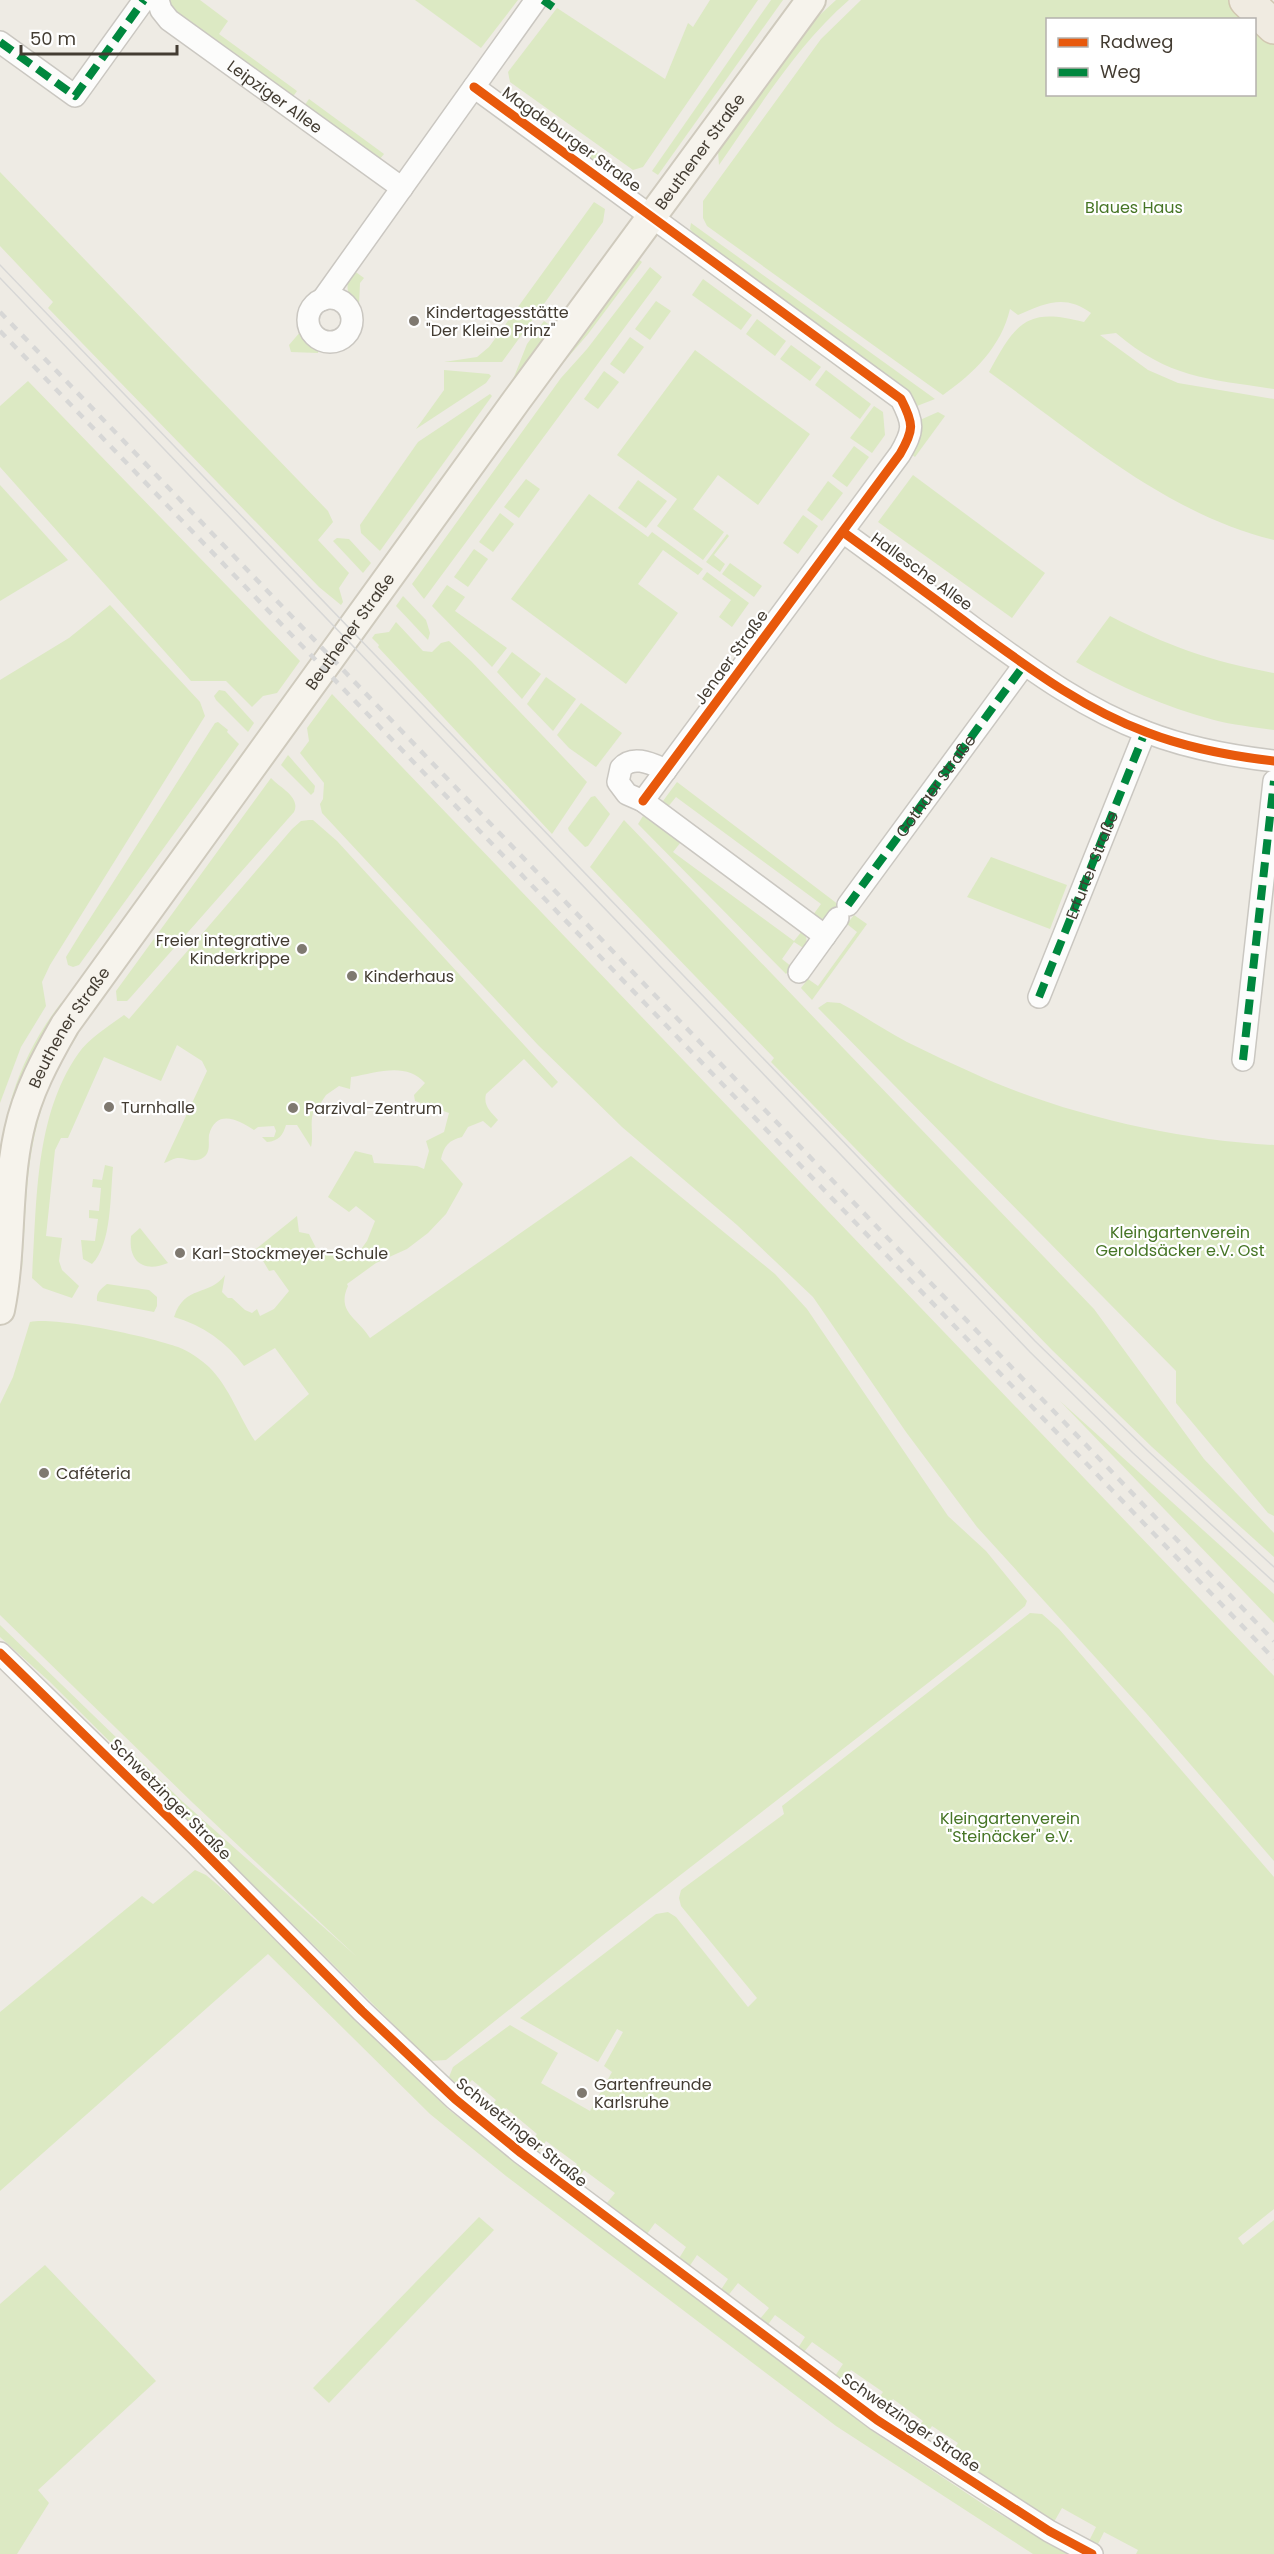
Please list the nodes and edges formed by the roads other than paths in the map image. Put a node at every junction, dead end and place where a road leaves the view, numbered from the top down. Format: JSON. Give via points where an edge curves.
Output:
{"nodes":[{"id":1,"x":144,"y":0,"type":"edge"},
{"id":2,"x":158,"y":0,"type":"edge"},
{"id":3,"x":536,"y":0,"type":"edge"},
{"id":4,"x":811,"y":0,"type":"edge"},
{"id":5,"x":1246,"y":0,"type":"edge"},
{"id":6,"x":1274,"y":27,"type":"edge"},
{"id":7,"x":0,"y":42,"type":"edge"},
{"id":8,"x":474,"y":87,"type":"junction"},
{"id":9,"x":402,"y":188,"type":"junction"},
{"id":10,"x":652,"y":215,"type":"junction"},
{"id":11,"x":322,"y":300,"type":"dead end"},
{"id":12,"x":843,"y":532,"type":"junction"},
{"id":13,"x":1024,"y":665,"type":"junction"},
{"id":14,"x":1145,"y":732,"type":"junction"},
{"id":15,"x":1274,"y":761,"type":"edge"},
{"id":16,"x":666,"y":770,"type":"junction"},
{"id":17,"x":1274,"y":781,"type":"edge"},
{"id":18,"x":643,"y":801,"type":"junction"},
{"id":19,"x":825,"y":936,"type":"junction"},
{"id":20,"x":799,"y":972,"type":"dead end"},
{"id":21,"x":1040,"y":997,"type":"dead end"},
{"id":22,"x":1243,"y":1060,"type":"dead end"},
{"id":23,"x":0,"y":1310,"type":"edge"},
{"id":24,"x":0,"y":1653,"type":"edge"},
{"id":25,"x":1092,"y":2554,"type":"edge"}],
"edges":[{"from":1,"to":7,"type":"street","via":[[75,96]]},
{"from":2,"to":9,"type":"street","name":"Leipziger Allee","via":[[169,20]]},
{"from":3,"to":8,"type":"street"},
{"from":4,"to":10,"type":"main road","name":"Beuthener Straße"},
{"from":5,"to":6,"type":"main road"},
{"from":8,"to":9,"type":"street"},
{"from":8,"to":10,"type":"street","name":"Magdeburger Straße"},
{"from":9,"to":11,"type":"street"},
{"from":10,"to":12,"type":"street","via":[[901,399],[911,417],[912,434]]},
{"from":10,"to":23,"type":"main road","name":"Beuthener Straße","via":[[65,1025],[40,1072],[19,1129]]},
{"from":12,"to":13,"type":"street","name":"Hallesche Allee"},
{"from":12,"to":16,"type":"street","name":"Jenaer Straße"},
{"from":13,"to":14,"type":"street","name":"Hallesche Allee","via":[[1086,704]]},
{"from":13,"to":19,"type":"street","name":"Gothaer Straße"},
{"from":14,"to":15,"type":"street","name":"Hallesche Allee","via":[[1211,752]]},
{"from":14,"to":21,"type":"street","name":"Erfurter Straße"},
{"from":16,"to":18,"type":"street","name":"Jenaer Straße"},
{"from":16,"to":18,"type":"street","via":[[636,761],[621,768],[618,782],[622,790]]},
{"from":17,"to":22,"type":"street"},
{"from":18,"to":19,"type":"street"},
{"from":19,"to":20,"type":"street","name":"Gothaer Straße"},
{"from":24,"to":25,"type":"street","name":"Schwetzinger Straße","via":[[431,2078],[504,2140],[877,2420],[1049,2531]]}]}
